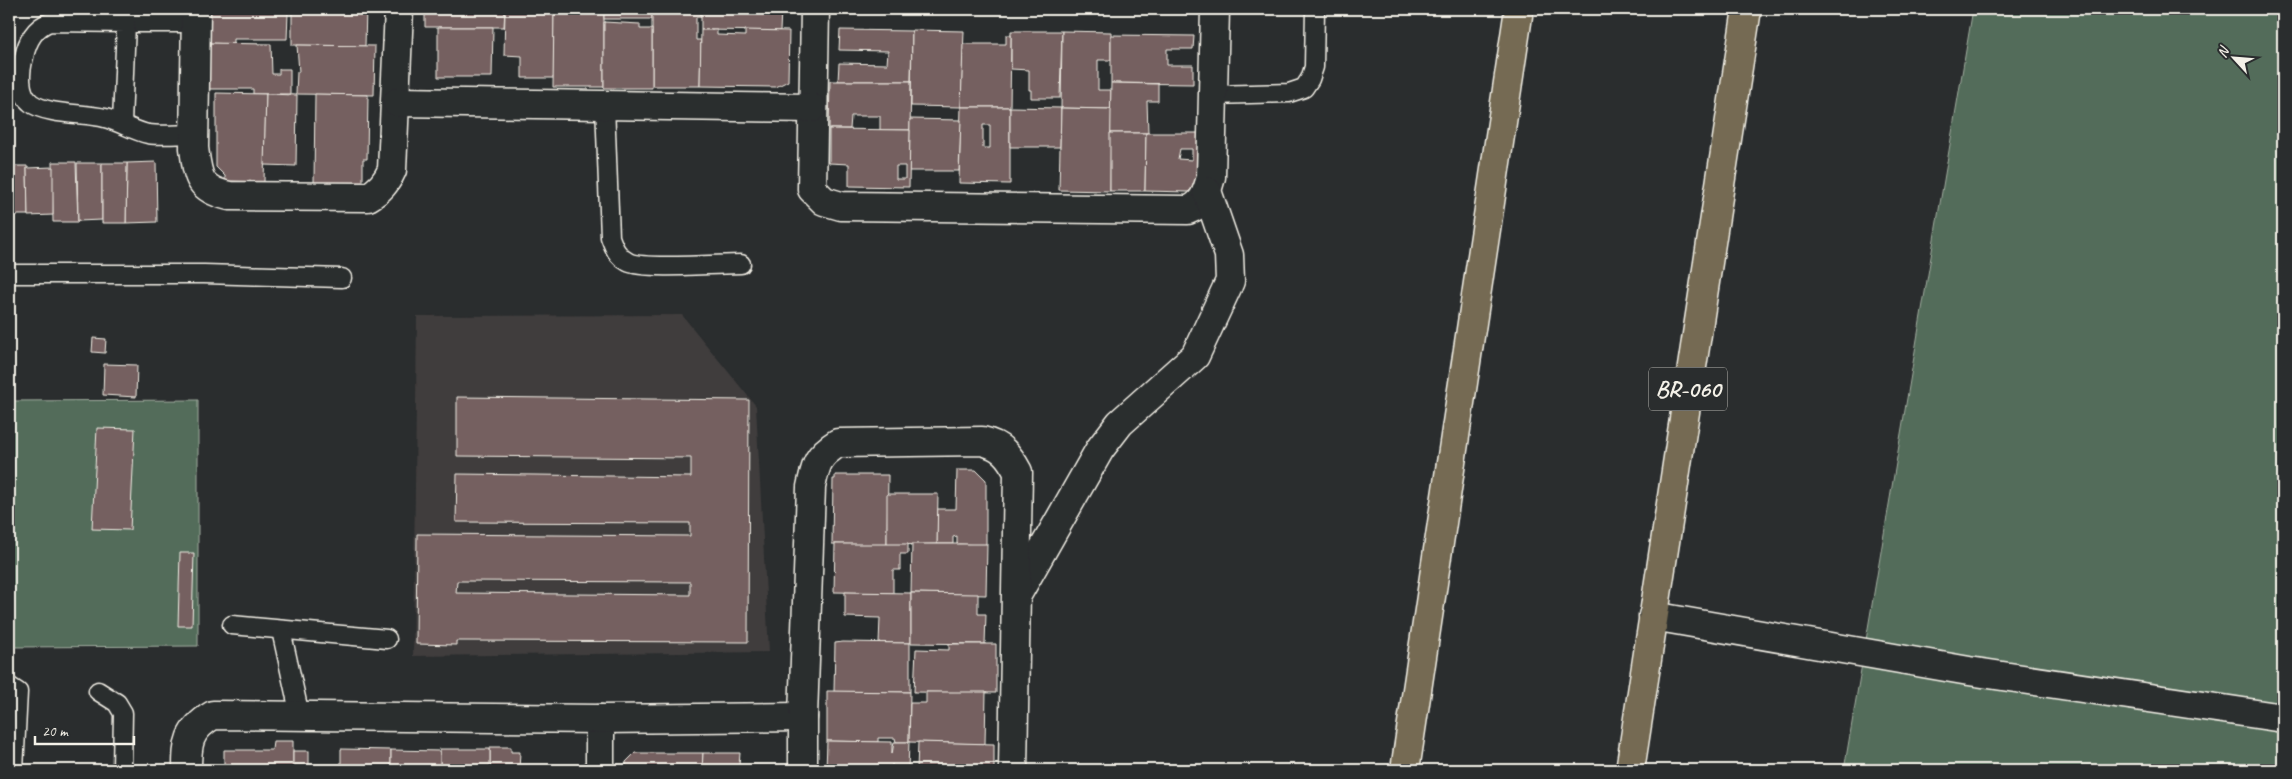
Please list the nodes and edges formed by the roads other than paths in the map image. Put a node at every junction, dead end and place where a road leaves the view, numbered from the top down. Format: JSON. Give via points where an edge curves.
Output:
{"nodes":[{"id":1,"x":399,"y":9,"type":"edge"},
{"id":2,"x":815,"y":9,"type":"edge"},
{"id":3,"x":1215,"y":9,"type":"edge"},
{"id":4,"x":1315,"y":9,"type":"edge"},
{"id":5,"x":1520,"y":9,"type":"edge"},
{"id":6,"x":1746,"y":9,"type":"edge"},
{"id":7,"x":196,"y":16,"type":"edge"},
{"id":8,"x":126,"y":23,"type":"junction"},
{"id":9,"x":15,"y":72,"type":"edge"},
{"id":10,"x":1213,"y":95,"type":"junction"},
{"id":11,"x":397,"y":102,"type":"junction"},
{"id":12,"x":605,"y":105,"type":"junction"},
{"id":13,"x":812,"y":108,"type":"junction"},
{"id":14,"x":122,"y":122,"type":"junction"},
{"id":15,"x":194,"y":134,"type":"junction"},
{"id":16,"x":1207,"y":191,"type":"junction"},
{"id":17,"x":741,"y":264,"type":"dead end"},
{"id":18,"x":9,"y":274,"type":"edge"},
{"id":19,"x":342,"y":278,"type":"dead end"},
{"id":20,"x":1016,"y":597,"type":"junction"},
{"id":21,"x":1653,"y":616,"type":"junction"},
{"id":22,"x":232,"y":625,"type":"dead end"},
{"id":23,"x":281,"y":630,"type":"junction"},
{"id":24,"x":387,"y":639,"type":"dead end"},
{"id":25,"x":9,"y":686,"type":"edge"},
{"id":26,"x":98,"y":691,"type":"dead end"},
{"id":27,"x":300,"y":716,"type":"junction"},
{"id":28,"x":802,"y":717,"type":"junction"},
{"id":29,"x":2283,"y":718,"type":"edge"},
{"id":30,"x":600,"y":719,"type":"junction"},
{"id":31,"x":14,"y":770,"type":"edge"},
{"id":32,"x":122,"y":770,"type":"edge"},
{"id":33,"x":187,"y":770,"type":"edge"},
{"id":34,"x":600,"y":770,"type":"edge"},
{"id":35,"x":804,"y":770,"type":"edge"},
{"id":36,"x":1013,"y":770,"type":"edge"},
{"id":37,"x":1405,"y":770,"type":"edge"},
{"id":38,"x":1630,"y":770,"type":"edge"}],
"edges":[{"from":1,"to":11,"type":"street"},
{"from":2,"to":13,"type":"street"},
{"from":3,"to":10,"type":"street"},
{"from":4,"to":10,"type":"lane","via":[[1314,67],[1304,88],[1289,93]]},
{"from":5,"to":37,"type":"highway"},
{"from":6,"to":21,"type":"highway","number":"BR-060"},
{"from":7,"to":8,"type":"lane"},
{"from":7,"to":15,"type":"street"},
{"from":8,"to":9,"type":"lane","via":[[50,22],[41,25]]},
{"from":8,"to":14,"type":"lane"},
{"from":9,"to":14,"type":"lane","via":[[30,102],[43,109]]},
{"from":10,"to":16,"type":"street","via":[[1211,177]]},
{"from":11,"to":12,"type":"street"},
{"from":11,"to":15,"type":"street","via":[[392,170],[379,191],[368,197],[229,196],[214,193],[201,182]]},
{"from":12,"to":13,"type":"street"},
{"from":12,"to":17,"type":"lane","via":[[610,237],[616,254],[629,263],[646,266]]},
{"from":13,"to":16,"type":"street","via":[[812,188],[824,201],[841,206],[1188,210],[1196,207]]},
{"from":14,"to":15,"type":"lane","via":[[148,134]]},
{"from":16,"to":20,"type":"street","via":[[1229,255],[1230,280],[1195,356],[1120,423],[1100,449]]},
{"from":18,"to":19,"type":"lane"},
{"from":20,"to":28,"type":"street","via":[[1018,472],[1002,448],[982,440],[838,443],[824,452],[816,464],[810,487]]},
{"from":20,"to":36,"type":"street"},
{"from":21,"to":29,"type":"street","via":[[1950,668]]},
{"from":21,"to":38,"type":"highway","number":"BR-060"},
{"from":22,"to":23,"type":"lane"},
{"from":23,"to":24,"type":"lane"},
{"from":23,"to":27,"type":"lane"},
{"from":25,"to":31,"type":"lane","via":[[18,692]]},
{"from":26,"to":32,"type":"lane","via":[[117,703],[123,713]]},
{"from":27,"to":30,"type":"street"},
{"from":27,"to":33,"type":"street","via":[[213,715],[200,723],[192,734],[187,750]]},
{"from":28,"to":30,"type":"street"},
{"from":28,"to":35,"type":"street"},
{"from":30,"to":34,"type":"street"}]}
